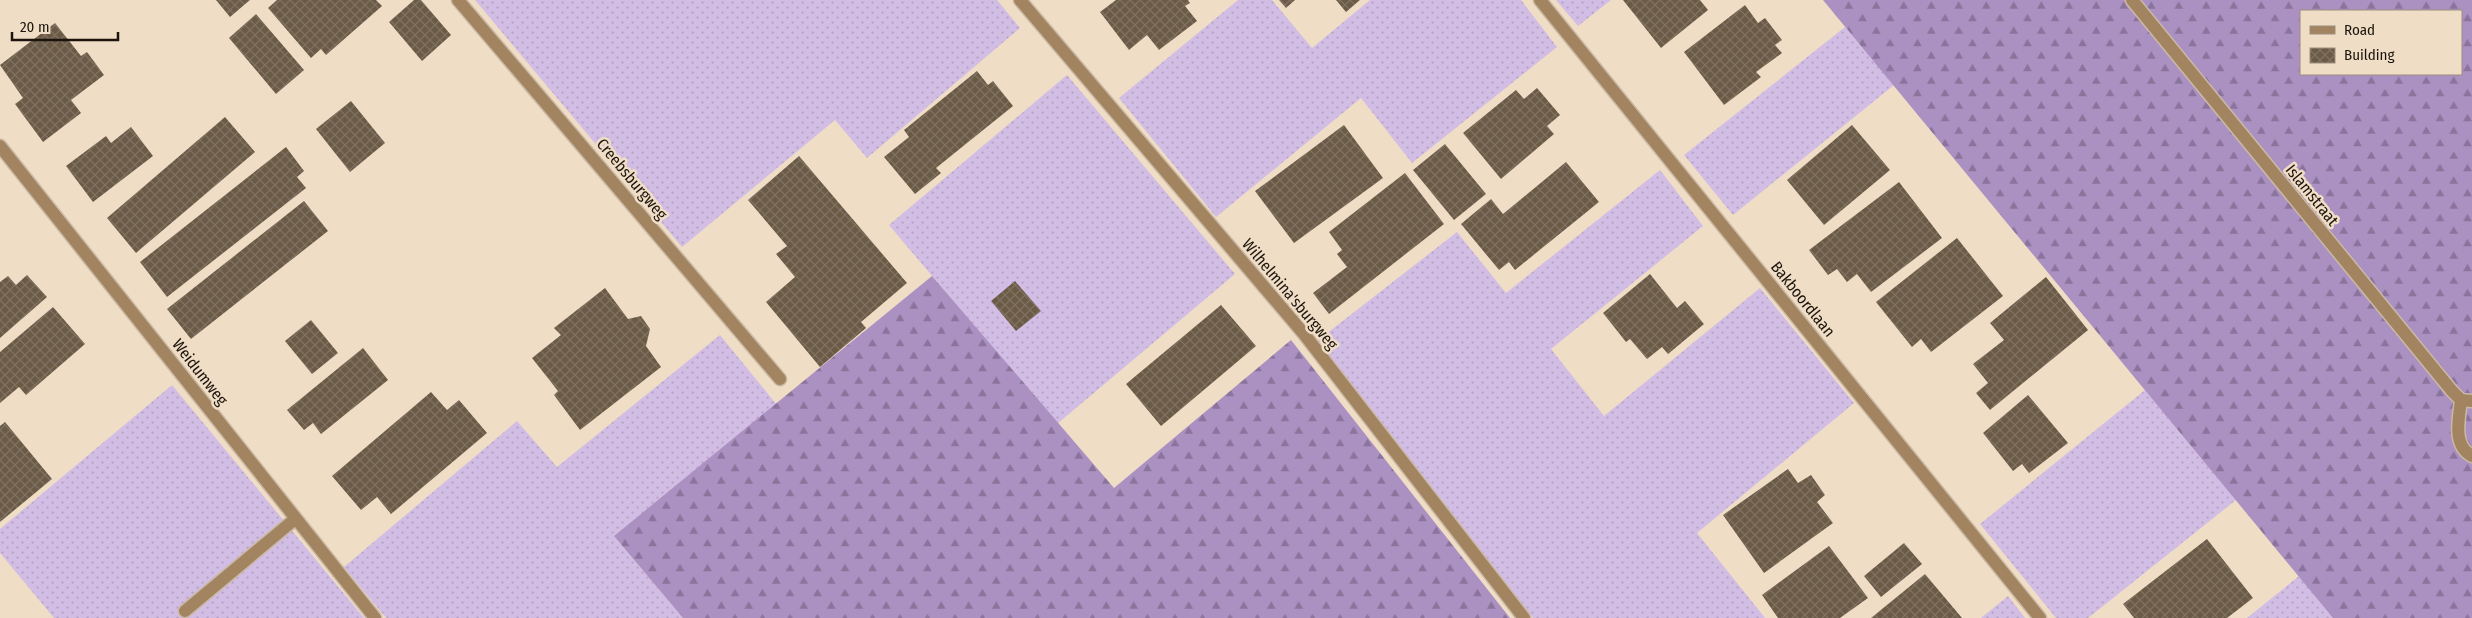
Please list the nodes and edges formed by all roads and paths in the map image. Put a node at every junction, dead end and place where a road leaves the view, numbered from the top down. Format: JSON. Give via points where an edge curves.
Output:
{"nodes":[{"id":1,"x":458,"y":0,"type":"edge"},
{"id":2,"x":1020,"y":0,"type":"edge"},
{"id":3,"x":1540,"y":0,"type":"edge"},
{"id":4,"x":2132,"y":0,"type":"edge"},
{"id":5,"x":0,"y":146,"type":"edge"},
{"id":6,"x":780,"y":379,"type":"dead end"},
{"id":7,"x":2466,"y":400,"type":"edge"},
{"id":8,"x":2472,"y":456,"type":"edge"},
{"id":9,"x":295,"y":519,"type":"junction"},
{"id":10,"x":185,"y":611,"type":"dead end"},
{"id":11,"x":375,"y":618,"type":"edge"},
{"id":12,"x":1524,"y":618,"type":"edge"},
{"id":13,"x":2040,"y":618,"type":"edge"}],
"edges":[{"from":1,"to":6,"type":"street","name":"Creebsburgweg"},
{"from":2,"to":12,"type":"street","name":"Wilhelmina'sburgweg","via":[[1304,334]]},
{"from":3,"to":13,"type":"street","name":"Bakboordlaan"},
{"from":4,"to":7,"type":"street","name":"Islamstraat"},
{"from":5,"to":9,"type":"street","name":"Weidumweg"},
{"from":7,"to":8,"type":"street","via":[[2458,440]]},
{"from":9,"to":10,"type":"street"},
{"from":9,"to":11,"type":"street","name":"Weidumweg"}]}
